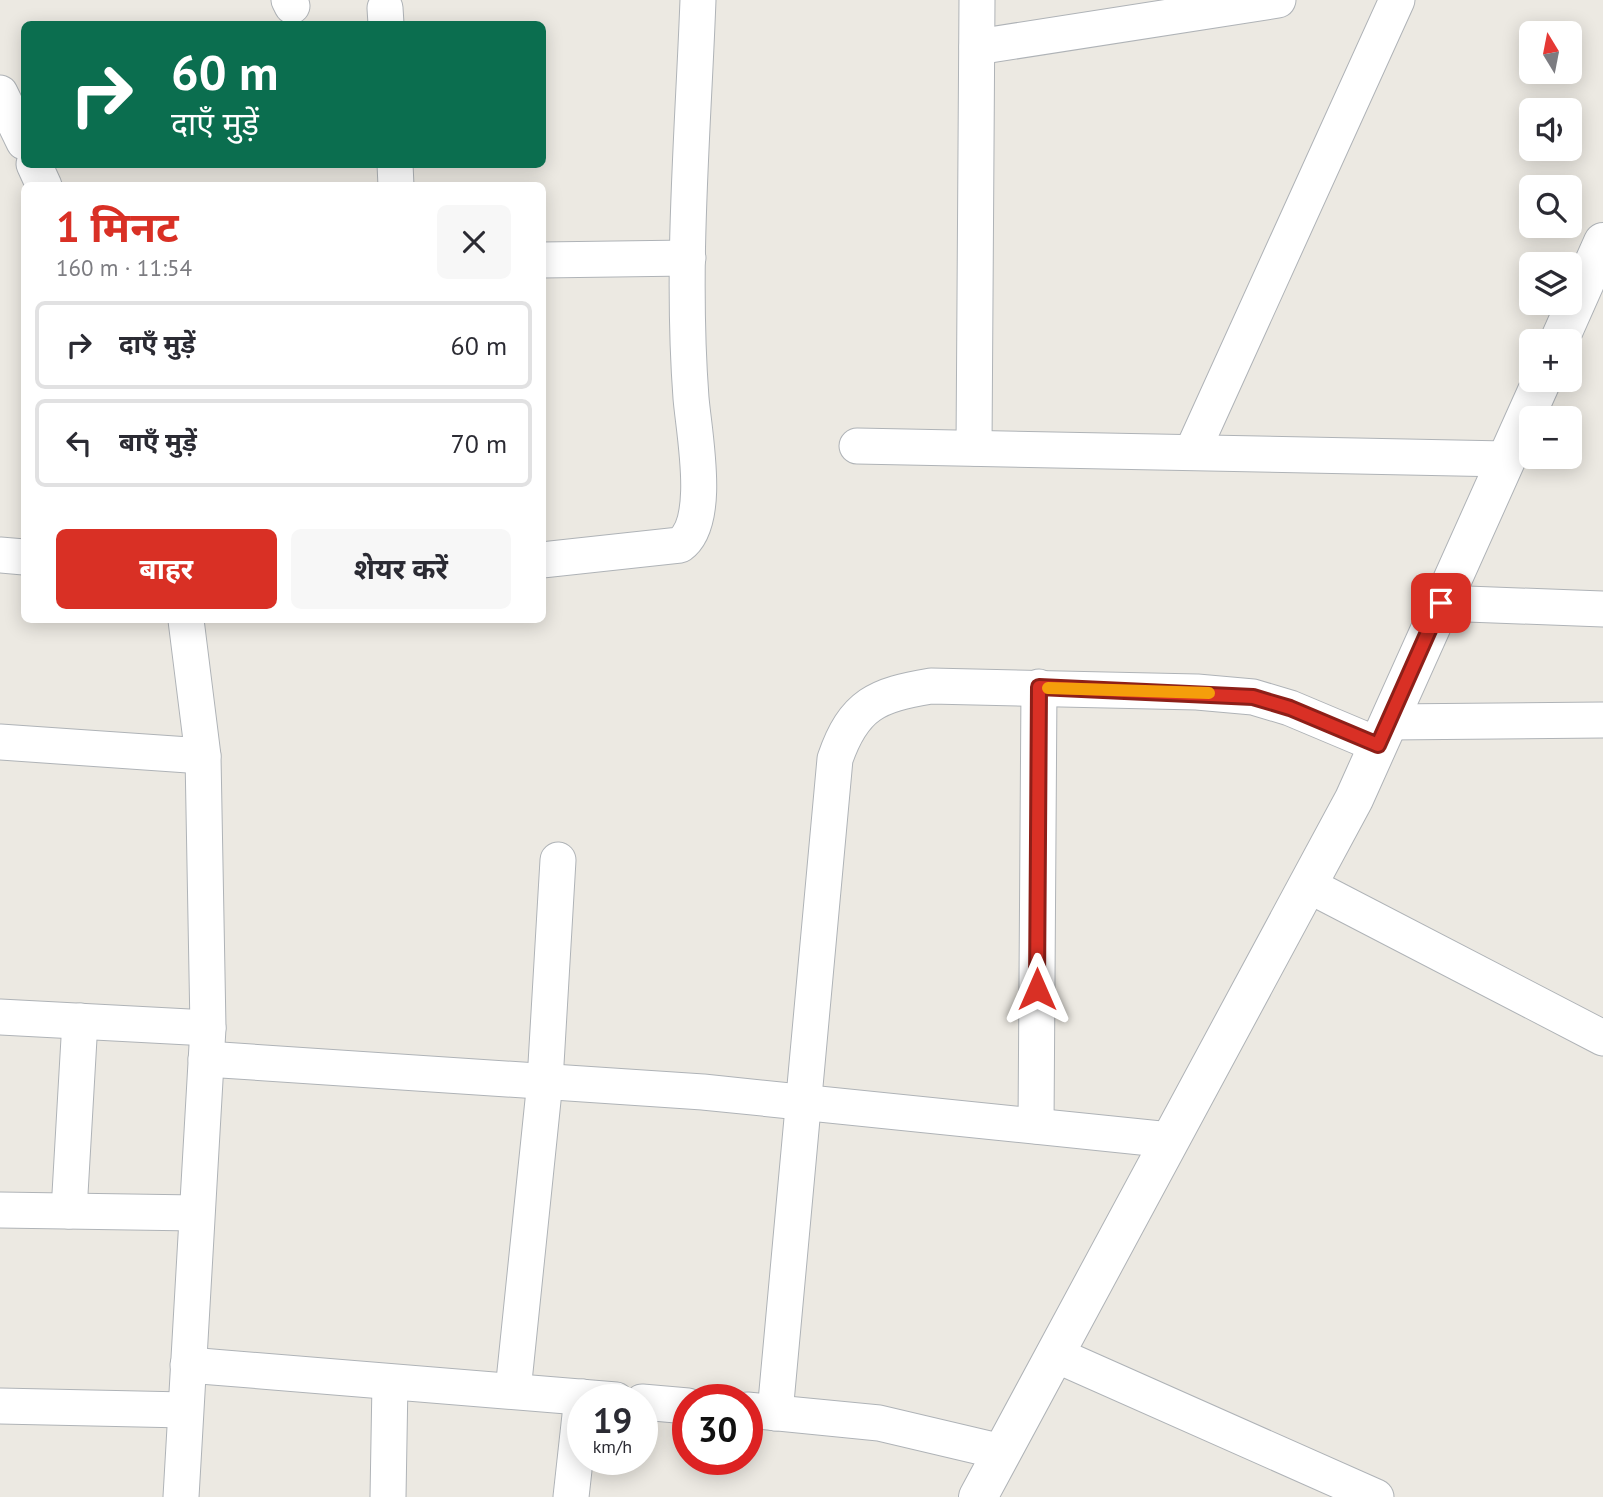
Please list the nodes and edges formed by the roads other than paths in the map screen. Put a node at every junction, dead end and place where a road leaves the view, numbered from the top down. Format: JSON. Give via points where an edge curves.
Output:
{"nodes":[{"id":1,"x":698,"y":0,"type":"edge"},
{"id":2,"x":977,"y":0,"type":"edge"},
{"id":3,"x":1278,"y":0,"type":"edge"},
{"id":4,"x":1397,"y":0,"type":"edge"},
{"id":5,"x":977,"y":47,"type":"junction"},
{"id":6,"x":0,"y":93,"type":"edge"},
{"id":7,"x":21,"y":136,"type":"edge"},
{"id":8,"x":1603,"y":242,"type":"edge"},
{"id":9,"x":688,"y":258,"type":"junction"},
{"id":10,"x":546,"y":260,"type":"edge"},
{"id":11,"x":1564,"y":329,"type":"edge"},
{"id":12,"x":1537,"y":392,"type":"edge"},
{"id":13,"x":857,"y":446,"type":"dead end"},
{"id":14,"x":974,"y":448,"type":"junction"},
{"id":15,"x":1192,"y":452,"type":"junction"},
{"id":16,"x":1506,"y":459,"type":"junction"},
{"id":17,"x":0,"y":555,"type":"edge"},
{"id":18,"x":21,"y":557,"type":"edge"},
{"id":19,"x":546,"y":559,"type":"edge"},
{"id":20,"x":1441,"y":603,"type":"junction"},
{"id":21,"x":1603,"y":609,"type":"edge"},
{"id":22,"x":186,"y":623,"type":"edge"},
{"id":23,"x":1039,"y":687,"type":"junction"},
{"id":24,"x":1603,"y":720,"type":"edge"},
{"id":25,"x":1383,"y":733,"type":"junction"},
{"id":26,"x":0,"y":742,"type":"edge"},
{"id":27,"x":203,"y":757,"type":"junction"},
{"id":28,"x":558,"y":859,"type":"dead end"},
{"id":29,"x":1308,"y":885,"type":"junction"},
{"id":30,"x":0,"y":1017,"type":"edge"},
{"id":31,"x":80,"y":1021,"type":"junction"},
{"id":32,"x":1603,"y":1038,"type":"edge"},
{"id":33,"x":207,"y":1044,"type":"junction"},
{"id":34,"x":545,"y":1081,"type":"junction"},
{"id":35,"x":805,"y":1102,"type":"junction"},
{"id":36,"x":1037,"y":1126,"type":"junction"},
{"id":37,"x":1170,"y":1140,"type":"junction"},
{"id":38,"x":0,"y":1210,"type":"edge"},
{"id":39,"x":69,"y":1211,"type":"junction"},
{"id":40,"x":196,"y":1213,"type":"junction"},
{"id":41,"x":1054,"y":1354,"type":"junction"},
{"id":42,"x":188,"y":1365,"type":"junction"},
{"id":43,"x":390,"y":1381,"type":"junction"},
{"id":44,"x":513,"y":1391,"type":"junction"},
{"id":45,"x":567,"y":1396,"type":"edge"},
{"id":46,"x":763,"y":1397,"type":"edge"},
{"id":47,"x":0,"y":1406,"type":"edge"},
{"id":48,"x":185,"y":1410,"type":"junction"},
{"id":49,"x":763,"y":1411,"type":"edge"},
{"id":50,"x":1002,"y":1452,"type":"junction"},
{"id":51,"x":577,"y":1475,"type":"edge"},
{"id":52,"x":181,"y":1497,"type":"edge"},
{"id":53,"x":388,"y":1497,"type":"edge"},
{"id":54,"x":571,"y":1497,"type":"edge"},
{"id":55,"x":978,"y":1497,"type":"edge"},
{"id":56,"x":1376,"y":1497,"type":"edge"}],
"edges":[{"from":1,"to":9,"type":"street"},
{"from":2,"to":5,"type":"street"},
{"from":3,"to":5,"type":"street"},
{"from":4,"to":15,"type":"street"},
{"from":5,"to":14,"type":"street"},
{"from":6,"to":7,"type":"street"},
{"from":8,"to":11,"type":"street"},
{"from":9,"to":10,"type":"street"},
{"from":9,"to":19,"type":"street","via":[[687,342],[698,492],[697,521],[690,538],[662,548]]},
{"from":12,"to":16,"type":"street"},
{"from":13,"to":14,"type":"street"},
{"from":14,"to":15,"type":"street"},
{"from":15,"to":16,"type":"street"},
{"from":16,"to":20,"type":"street"},
{"from":17,"to":18,"type":"street"},
{"from":20,"to":21,"type":"street"},
{"from":20,"to":25,"type":"street"},
{"from":22,"to":27,"type":"street"},
{"from":23,"to":25,"type":"street","via":[[1253,697]]},
{"from":23,"to":35,"type":"street","via":[[931,685],[892,692],[872,701],[854,718],[842,739],[835,759]]},
{"from":23,"to":36,"type":"street"},
{"from":24,"to":25,"type":"street"},
{"from":25,"to":29,"type":"street"},
{"from":26,"to":27,"type":"street"},
{"from":27,"to":33,"type":"street"},
{"from":28,"to":34,"type":"street"},
{"from":29,"to":32,"type":"street"},
{"from":29,"to":37,"type":"street"},
{"from":30,"to":31,"type":"street"},
{"from":31,"to":33,"type":"street"},
{"from":31,"to":39,"type":"street"},
{"from":33,"to":34,"type":"street"},
{"from":33,"to":40,"type":"street"},
{"from":34,"to":35,"type":"street"},
{"from":34,"to":44,"type":"street"},
{"from":35,"to":36,"type":"street"},
{"from":35,"to":46,"type":"street"},
{"from":36,"to":37,"type":"street"},
{"from":37,"to":41,"type":"street"},
{"from":38,"to":39,"type":"street"},
{"from":39,"to":40,"type":"street"},
{"from":40,"to":42,"type":"street"},
{"from":41,"to":50,"type":"street"},
{"from":41,"to":56,"type":"street"},
{"from":42,"to":43,"type":"street"},
{"from":42,"to":48,"type":"street"},
{"from":43,"to":44,"type":"street"},
{"from":43,"to":53,"type":"street"},
{"from":44,"to":45,"type":"street"},
{"from":47,"to":48,"type":"street"},
{"from":48,"to":52,"type":"street"},
{"from":49,"to":50,"type":"street","via":[[879,1423]]},
{"from":50,"to":55,"type":"street"},
{"from":51,"to":54,"type":"street"}]}
